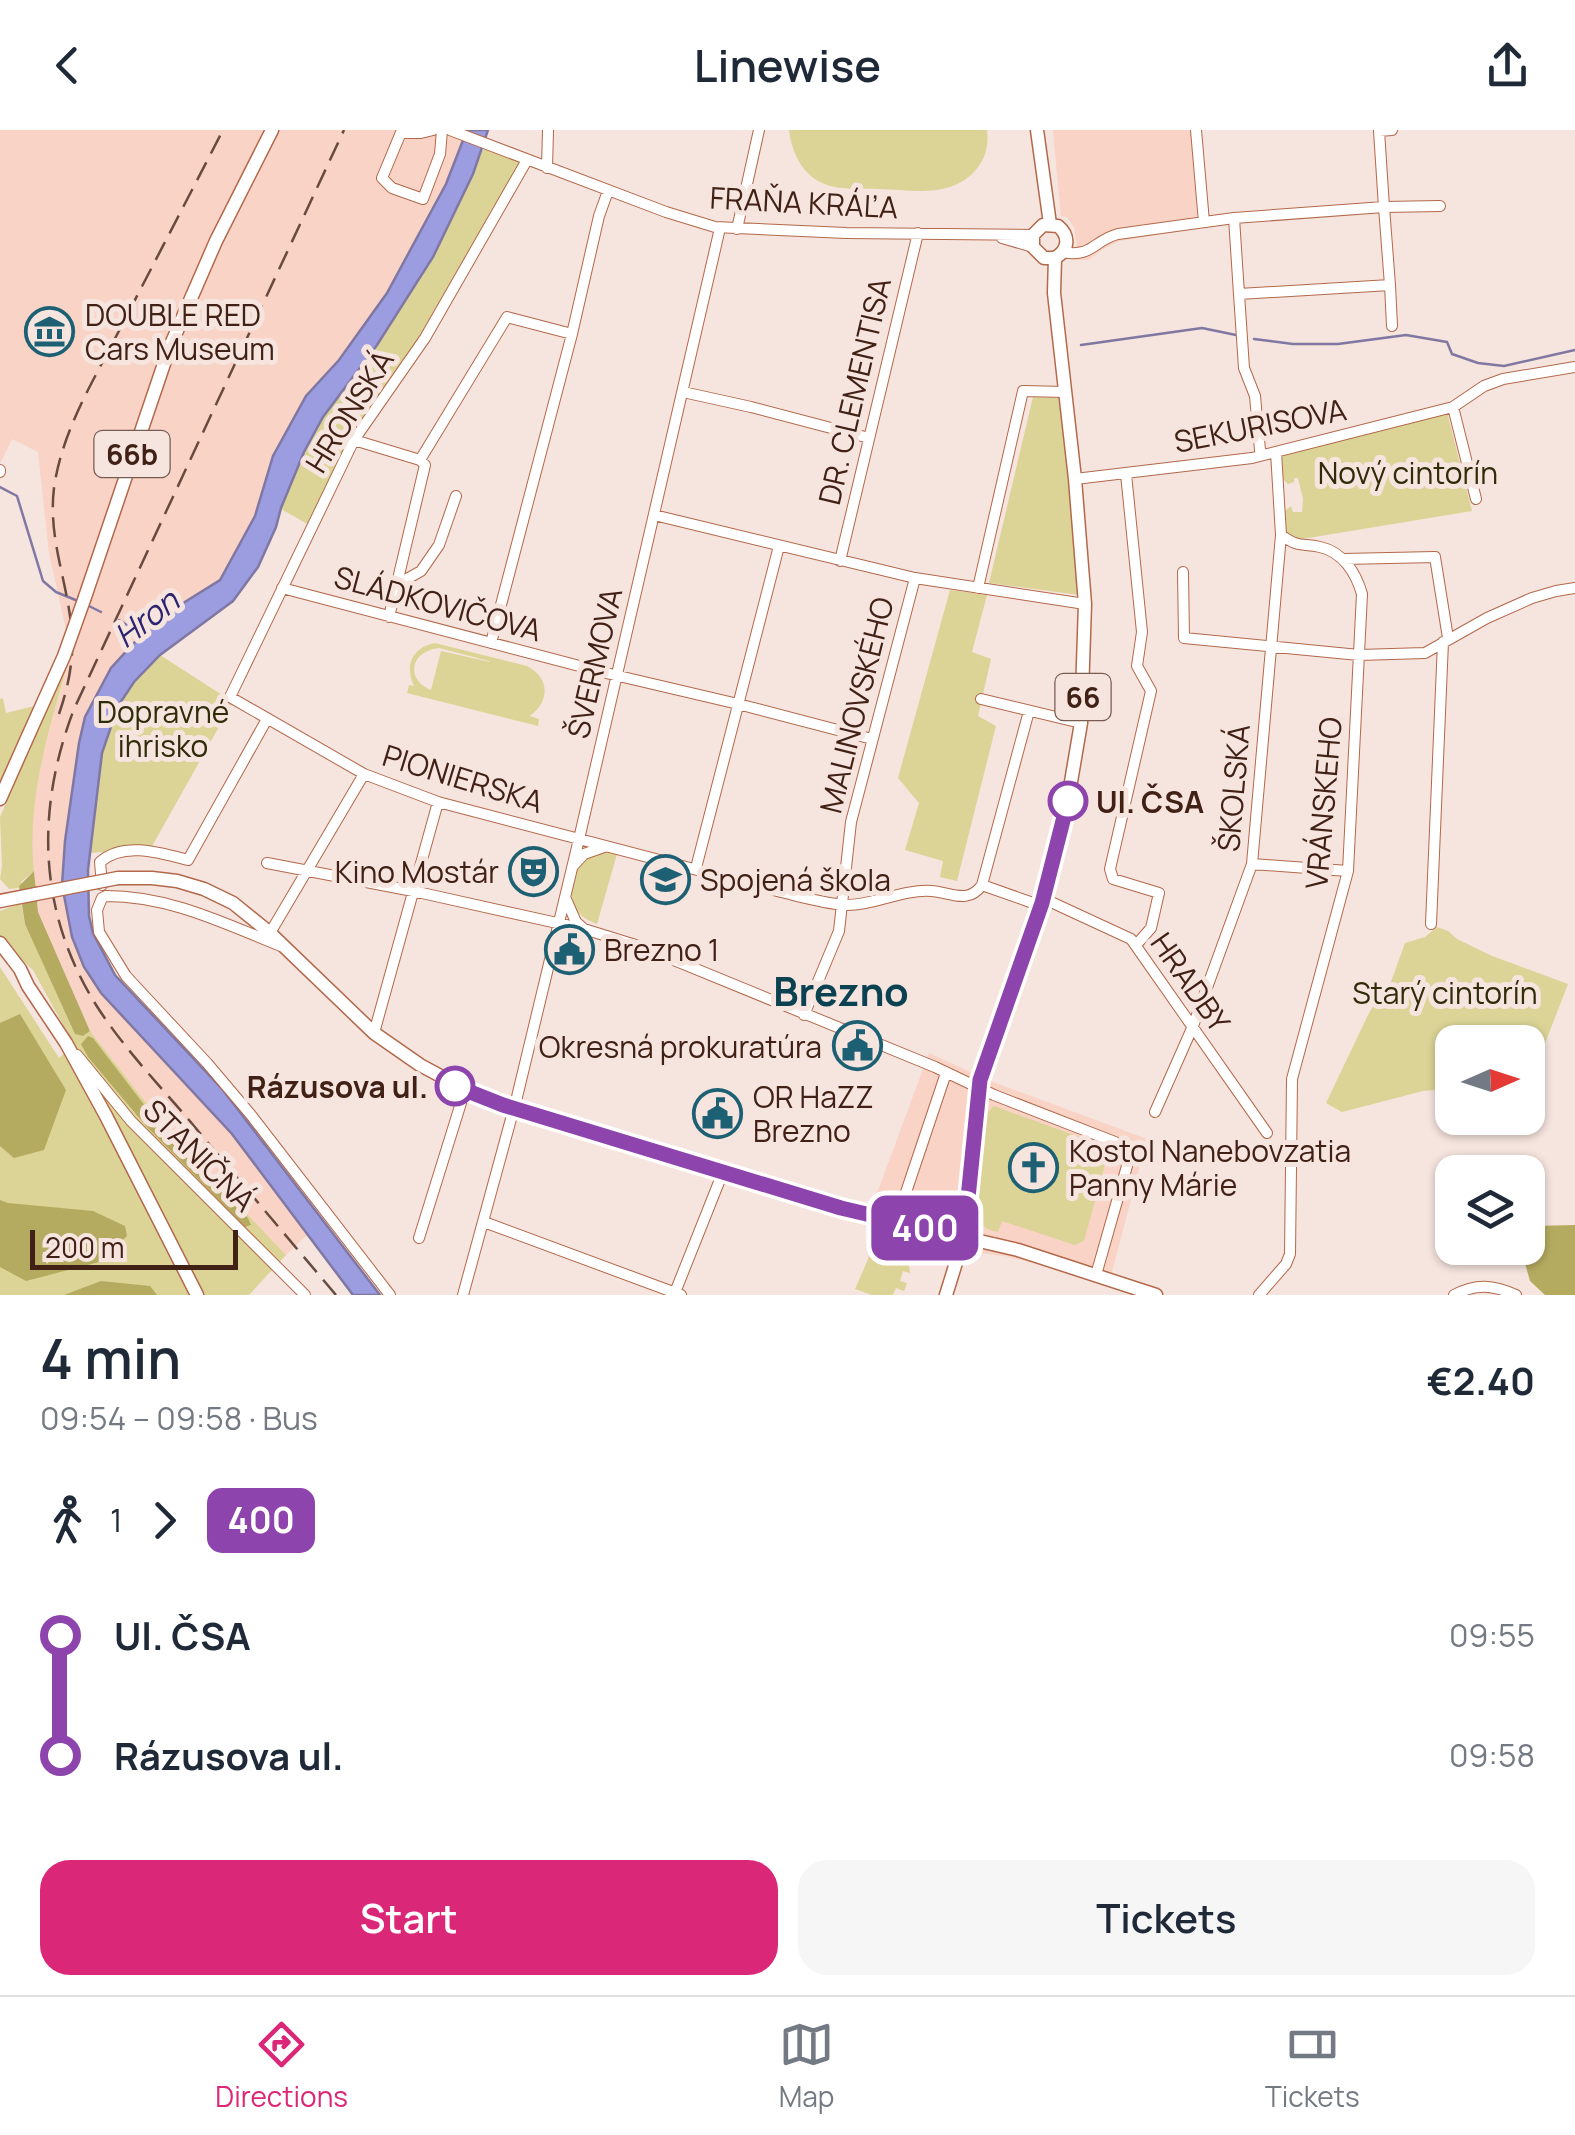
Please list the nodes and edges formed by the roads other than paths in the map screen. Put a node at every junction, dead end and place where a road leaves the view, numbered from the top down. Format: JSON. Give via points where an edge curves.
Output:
{"nodes":[{"id":1,"x":272,"y":130,"type":"edge"},
{"id":2,"x":434,"y":130,"type":"edge"},
{"id":3,"x":442,"y":130,"type":"edge"},
{"id":4,"x":548,"y":130,"type":"edge"},
{"id":5,"x":759,"y":130,"type":"edge"},
{"id":6,"x":1037,"y":130,"type":"edge"},
{"id":7,"x":1196,"y":130,"type":"edge"},
{"id":8,"x":1380,"y":130,"type":"edge"},
{"id":9,"x":1392,"y":130,"type":"edge"},
{"id":10,"x":453,"y":131,"type":"edge"},
{"id":11,"x":402,"y":132,"type":"edge"},
{"id":12,"x":527,"y":160,"type":"junction"},
{"id":13,"x":547,"y":168,"type":"junction"},
{"id":14,"x":608,"y":191,"type":"junction"},
{"id":15,"x":1440,"y":206,"type":"dead end"},
{"id":16,"x":1384,"y":207,"type":"junction"},
{"id":17,"x":1234,"y":218,"type":"junction"},
{"id":18,"x":1204,"y":222,"type":"junction"},
{"id":19,"x":720,"y":228,"type":"junction"},
{"id":20,"x":737,"y":229,"type":"junction"},
{"id":21,"x":918,"y":233,"type":"junction"},
{"id":22,"x":1039,"y":233,"type":"junction"},
{"id":23,"x":1057,"y":253,"type":"junction"},
{"id":24,"x":1390,"y":284,"type":"junction"},
{"id":25,"x":1239,"y":294,"type":"junction"},
{"id":26,"x":1392,"y":326,"type":"dead end"},
{"id":27,"x":572,"y":334,"type":"junction"},
{"id":28,"x":1575,"y":366,"type":"edge"},
{"id":29,"x":683,"y":392,"type":"junction"},
{"id":30,"x":1065,"y":392,"type":"junction"},
{"id":31,"x":1453,"y":407,"type":"junction"},
{"id":32,"x":869,"y":438,"type":"junction"},
{"id":33,"x":354,"y":440,"type":"junction"},
{"id":34,"x":1270,"y":454,"type":"junction"},
{"id":35,"x":420,"y":460,"type":"junction"},
{"id":36,"x":1126,"y":474,"type":"junction"},
{"id":37,"x":1074,"y":478,"type":"junction"},
{"id":38,"x":456,"y":496,"type":"dead end"},
{"id":39,"x":1476,"y":499,"type":"dead end"},
{"id":40,"x":654,"y":515,"type":"junction"},
{"id":41,"x":1282,"y":536,"type":"junction"},
{"id":42,"x":779,"y":546,"type":"junction"},
{"id":43,"x":1343,"y":559,"type":"junction"},
{"id":44,"x":840,"y":561,"type":"junction"},
{"id":45,"x":1183,"y":572,"type":"dead end"},
{"id":46,"x":915,"y":578,"type":"junction"},
{"id":47,"x":396,"y":585,"type":"junction"},
{"id":48,"x":282,"y":588,"type":"junction"},
{"id":49,"x":978,"y":588,"type":"junction"},
{"id":50,"x":1575,"y":588,"type":"edge"},
{"id":51,"x":1085,"y":604,"type":"junction"},
{"id":52,"x":390,"y":617,"type":"junction"},
{"id":53,"x":1446,"y":640,"type":"junction"},
{"id":54,"x":491,"y":644,"type":"junction"},
{"id":55,"x":1270,"y":647,"type":"junction"},
{"id":56,"x":1360,"y":654,"type":"junction"},
{"id":57,"x":616,"y":675,"type":"junction"},
{"id":58,"x":230,"y":698,"type":"joint"},
{"id":59,"x":982,"y":699,"type":"dead end"},
{"id":60,"x":738,"y":704,"type":"junction"},
{"id":61,"x":1029,"y":711,"type":"junction"},
{"id":62,"x":267,"y":719,"type":"junction"},
{"id":63,"x":1080,"y":723,"type":"junction"},
{"id":64,"x":872,"y":740,"type":"junction"},
{"id":65,"x":364,"y":774,"type":"junction"},
{"id":66,"x":0,"y":799,"type":"edge"},
{"id":67,"x":438,"y":802,"type":"junction"},
{"id":68,"x":580,"y":839,"type":"junction"},
{"id":69,"x":613,"y":847,"type":"junction"},
{"id":70,"x":267,"y":864,"type":"dead end"},
{"id":71,"x":1252,"y":864,"type":"junction"},
{"id":72,"x":572,"y":867,"type":"junction"},
{"id":73,"x":696,"y":868,"type":"junction"},
{"id":74,"x":1348,"y":871,"type":"junction"},
{"id":75,"x":306,"y":872,"type":"junction"},
{"id":76,"x":982,"y":885,"type":"junction"},
{"id":77,"x":413,"y":891,"type":"junction"},
{"id":78,"x":564,"y":895,"type":"junction"},
{"id":79,"x":106,"y":896,"type":"junction"},
{"id":80,"x":0,"y":901,"type":"edge"},
{"id":81,"x":1042,"y":903,"type":"junction"},
{"id":82,"x":842,"y":904,"type":"junction"},
{"id":83,"x":557,"y":924,"type":"junction"},
{"id":84,"x":1431,"y":924,"type":"dead end"},
{"id":85,"x":584,"y":930,"type":"junction"},
{"id":86,"x":270,"y":933,"type":"junction"},
{"id":87,"x":0,"y":943,"type":"edge"},
{"id":88,"x":1137,"y":944,"type":"junction"},
{"id":89,"x":281,"y":946,"type":"junction"},
{"id":90,"x":0,"y":958,"type":"edge"},
{"id":91,"x":28,"y":986,"type":"junction"},
{"id":92,"x":804,"y":1015,"type":"junction"},
{"id":93,"x":1193,"y":1026,"type":"junction"},
{"id":94,"x":374,"y":1033,"type":"junction"},
{"id":95,"x":66,"y":1043,"type":"junction"},
{"id":96,"x":946,"y":1072,"type":"junction"},
{"id":97,"x":978,"y":1088,"type":"junction"},
{"id":98,"x":464,"y":1090,"type":"junction"},
{"id":99,"x":513,"y":1108,"type":"junction"},
{"id":100,"x":1155,"y":1112,"type":"dead end"},
{"id":101,"x":1267,"y":1133,"type":"dead end"},
{"id":102,"x":723,"y":1172,"type":"junction"},
{"id":103,"x":484,"y":1222,"type":"junction"},
{"id":104,"x":896,"y":1222,"type":"junction"},
{"id":105,"x":964,"y":1237,"type":"junction"},
{"id":106,"x":419,"y":1238,"type":"dead end"},
{"id":107,"x":1096,"y":1275,"type":"junction"},
{"id":108,"x":677,"y":1294,"type":"edge"},
{"id":109,"x":197,"y":1295,"type":"edge"},
{"id":110,"x":305,"y":1295,"type":"edge"},
{"id":111,"x":390,"y":1295,"type":"edge"},
{"id":112,"x":463,"y":1295,"type":"edge"},
{"id":113,"x":946,"y":1295,"type":"edge"},
{"id":114,"x":1156,"y":1295,"type":"edge"},
{"id":115,"x":1259,"y":1295,"type":"edge"},
{"id":116,"x":1454,"y":1295,"type":"edge"},
{"id":117,"x":1516,"y":1295,"type":"edge"}],
"edges":[{"from":1,"to":66,"type":"main road","number":"66b","bridge":true,"via":[[169,349],[64,656]]},
{"from":2,"to":11,"type":"street"},
{"from":3,"to":11,"type":"street","via":[[423,199],[382,178]]},
{"from":4,"to":13,"type":"street"},
{"from":5,"to":20,"type":"street"},
{"from":6,"to":22,"type":"main road"},
{"from":7,"to":18,"type":"street"},
{"from":8,"to":9,"type":"street"},
{"from":8,"to":16,"type":"street"},
{"from":10,"to":12,"type":"street","name":"FRAŇA KRÁĽA"},
{"from":12,"to":13,"type":"street","name":"FRAŇA KRÁĽA"},
{"from":12,"to":33,"type":"street","name":"HRONSKÁ","via":[[425,338]]},
{"from":13,"to":14,"type":"street","name":"FRAŇA KRÁĽA"},
{"from":14,"to":19,"type":"street","name":"FRAŇA KRÁĽA"},
{"from":14,"to":27,"type":"street"},
{"from":15,"to":16,"type":"street"},
{"from":16,"to":17,"type":"street"},
{"from":16,"to":24,"type":"street"},
{"from":17,"to":18,"type":"street"},
{"from":17,"to":25,"type":"street","name":"ŠKOLSKÁ"},
{"from":18,"to":23,"type":"street","via":[[1118,234],[1083,253]]},
{"from":19,"to":20,"type":"street","name":"FRAŇA KRÁĽA"},
{"from":19,"to":29,"type":"street","name":"ŠVERMOVA"},
{"from":20,"to":21,"type":"street","name":"FRAŇA KRÁĽA"},
{"from":21,"to":22,"type":"street","name":"FRAŇA KRÁĽA"},
{"from":21,"to":32,"type":"street","name":"DR. CLEMENTISA"},
{"from":22,"to":23,"type":"main road","number":"66"},
{"from":22,"to":23,"type":"main road","number":"66","via":[[1063,230]]},
{"from":23,"to":30,"type":"main road","number":"66","via":[[1054,293]]},
{"from":24,"to":25,"type":"street"},
{"from":24,"to":26,"type":"street"},
{"from":25,"to":34,"type":"street","name":"ŠKOLSKÁ","via":[[1244,368],[1255,396],[1260,450]]},
{"from":27,"to":35,"type":"street","via":[[507,317]]},
{"from":27,"to":54,"type":"street"},
{"from":28,"to":31,"type":"street","name":"SEKURISOVA","via":[[1504,379]]},
{"from":29,"to":32,"type":"street"},
{"from":29,"to":40,"type":"street","name":"ŠVERMOVA"},
{"from":30,"to":37,"type":"main road","number":"66"},
{"from":30,"to":49,"type":"street","via":[[1022,391]]},
{"from":31,"to":34,"type":"street","name":"SEKURISOVA"},
{"from":31,"to":39,"type":"street"},
{"from":32,"to":44,"type":"street","name":"DR. CLEMENTISA"},
{"from":33,"to":35,"type":"street"},
{"from":33,"to":48,"type":"street","name":"HRONSKÁ"},
{"from":34,"to":36,"type":"street","name":"SEKURISOVA"},
{"from":34,"to":41,"type":"street","name":"ŠKOLSKÁ"},
{"from":35,"to":47,"type":"street","via":[[425,465]]},
{"from":36,"to":37,"type":"street","name":"SEKURISOVA"},
{"from":36,"to":88,"type":"street","via":[[1142,632],[1137,666],[1151,691],[1110,869],[1114,879],[1159,893],[1151,928]]},
{"from":37,"to":51,"type":"main road","number":"66"},
{"from":38,"to":47,"type":"street","via":[[439,545],[421,572]]},
{"from":40,"to":42,"type":"street"},
{"from":40,"to":57,"type":"street","name":"ŠVERMOVA"},
{"from":41,"to":43,"type":"street"},
{"from":41,"to":55,"type":"street","name":"ŠKOLSKÁ"},
{"from":42,"to":44,"type":"street"},
{"from":42,"to":60,"type":"street"},
{"from":43,"to":53,"type":"street","via":[[1436,556]]},
{"from":43,"to":56,"type":"street","name":"VRÁNSKEHO","via":[[1362,594]]},
{"from":44,"to":46,"type":"street"},
{"from":45,"to":55,"type":"street","via":[[1184,638]]},
{"from":46,"to":49,"type":"street"},
{"from":46,"to":64,"type":"street","name":"MALINOVSKÉHO"},
{"from":47,"to":52,"type":"street"},
{"from":48,"to":52,"type":"street","name":"SLÁDKOVIČOVA"},
{"from":48,"to":58,"type":"street","name":"HRONSKÁ"},
{"from":49,"to":51,"type":"street"},
{"from":50,"to":53,"type":"street","via":[[1532,598]]},
{"from":51,"to":63,"type":"main road","number":"66"},
{"from":52,"to":54,"type":"street","name":"SLÁDKOVIČOVA"},
{"from":53,"to":56,"type":"street","via":[[1425,653]]},
{"from":53,"to":84,"type":"street"},
{"from":54,"to":57,"type":"street","name":"SLÁDKOVIČOVA"},
{"from":55,"to":56,"type":"street"},
{"from":55,"to":71,"type":"street","name":"ŠKOLSKÁ"},
{"from":56,"to":74,"type":"street","name":"VRÁNSKEHO"},
{"from":57,"to":60,"type":"street","name":"SLÁDKOVIČOVA"},
{"from":57,"to":68,"type":"street","name":"ŠVERMOVA"},
{"from":58,"to":62,"type":"street","name":"PIONIERSKA"},
{"from":59,"to":61,"type":"street"},
{"from":60,"to":64,"type":"street","name":"SLÁDKOVIČOVA"},
{"from":60,"to":73,"type":"street"},
{"from":61,"to":63,"type":"street"},
{"from":61,"to":76,"type":"street"},
{"from":62,"to":65,"type":"street","name":"PIONIERSKA"},
{"from":62,"to":79,"type":"street","via":[[188,860],[136,850],[105,857],[100,862]]},
{"from":63,"to":81,"type":"main road","number":"66"},
{"from":64,"to":82,"type":"street","name":"MALINOVSKÉHO","via":[[848,837]]},
{"from":65,"to":67,"type":"street","name":"PIONIERSKA"},
{"from":65,"to":75,"type":"street"},
{"from":67,"to":68,"type":"street","name":"PIONIERSKA"},
{"from":67,"to":77,"type":"street"},
{"from":68,"to":69,"type":"street","name":"PIONIERSKA"},
{"from":68,"to":72,"type":"street","name":"ŠVERMOVA"},
{"from":69,"to":72,"type":"street","via":[[596,848]]},
{"from":69,"to":73,"type":"street","name":"PIONIERSKA"},
{"from":70,"to":75,"type":"street"},
{"from":71,"to":74,"type":"street"},
{"from":71,"to":93,"type":"street","name":"ŠKOLSKÁ"},
{"from":72,"to":78,"type":"street","name":"ŠVERMOVA"},
{"from":73,"to":82,"type":"street","name":"PIONIERSKA"},
{"from":74,"to":115,"type":"street","name":"VRÁNSKEHO","via":[[1292,1078],[1288,1259]]},
{"from":75,"to":77,"type":"street"},
{"from":75,"to":86,"type":"street"},
{"from":76,"to":81,"type":"street","name":"HRADBY"},
{"from":76,"to":82,"type":"street","via":[[969,896],[926,890]]},
{"from":77,"to":83,"type":"street"},
{"from":77,"to":94,"type":"street"},
{"from":78,"to":83,"type":"street","name":"ŠVERMOVA"},
{"from":78,"to":85,"type":"street"},
{"from":79,"to":89,"type":"street","via":[[173,903]]},
{"from":79,"to":111,"type":"street","via":[[98,903],[100,932],[126,976],[251,1115]]},
{"from":80,"to":86,"type":"main road","bridge":true,"via":[[118,878],[162,878],[233,903]]},
{"from":81,"to":88,"type":"street","name":"HRADBY"},
{"from":81,"to":97,"type":"main road","number":"66"},
{"from":82,"to":92,"type":"street","name":"MALINOVSKÉHO","via":[[837,940]]},
{"from":83,"to":85,"type":"street"},
{"from":83,"to":99,"type":"street","name":"ŠVERMOVA"},
{"from":85,"to":92,"type":"street"},
{"from":86,"to":89,"type":"main road"},
{"from":87,"to":91,"type":"main road"},
{"from":88,"to":93,"type":"street","name":"HRADBY"},
{"from":89,"to":94,"type":"main road"},
{"from":90,"to":91,"type":"main road"},
{"from":91,"to":95,"type":"main road"},
{"from":92,"to":96,"type":"street"},
{"from":93,"to":100,"type":"street","name":"ŠKOLSKÁ"},
{"from":93,"to":101,"type":"street","name":"HRADBY"},
{"from":94,"to":98,"type":"main road"},
{"from":95,"to":109,"type":"main road"},
{"from":95,"to":110,"type":"street","name":"STANIČNÁ","via":[[170,1163]]},
{"from":96,"to":97,"type":"street"},
{"from":96,"to":104,"type":"street"},
{"from":97,"to":105,"type":"main road","number":"66"},
{"from":97,"to":107,"type":"street","via":[[1126,1152]]},
{"from":98,"to":99,"type":"main road"},
{"from":98,"to":106,"type":"street"},
{"from":99,"to":102,"type":"main road"},
{"from":99,"to":103,"type":"street","name":"ŠVERMOVA"},
{"from":102,"to":104,"type":"main road"},
{"from":102,"to":108,"type":"street"},
{"from":103,"to":108,"type":"street"},
{"from":103,"to":112,"type":"street","name":"ŠVERMOVA"},
{"from":104,"to":105,"type":"main road"},
{"from":105,"to":107,"type":"main road"},
{"from":105,"to":113,"type":"main road"},
{"from":107,"to":114,"type":"main road"},
{"from":116,"to":117,"type":"street","via":[[1486,1285]]}]}
